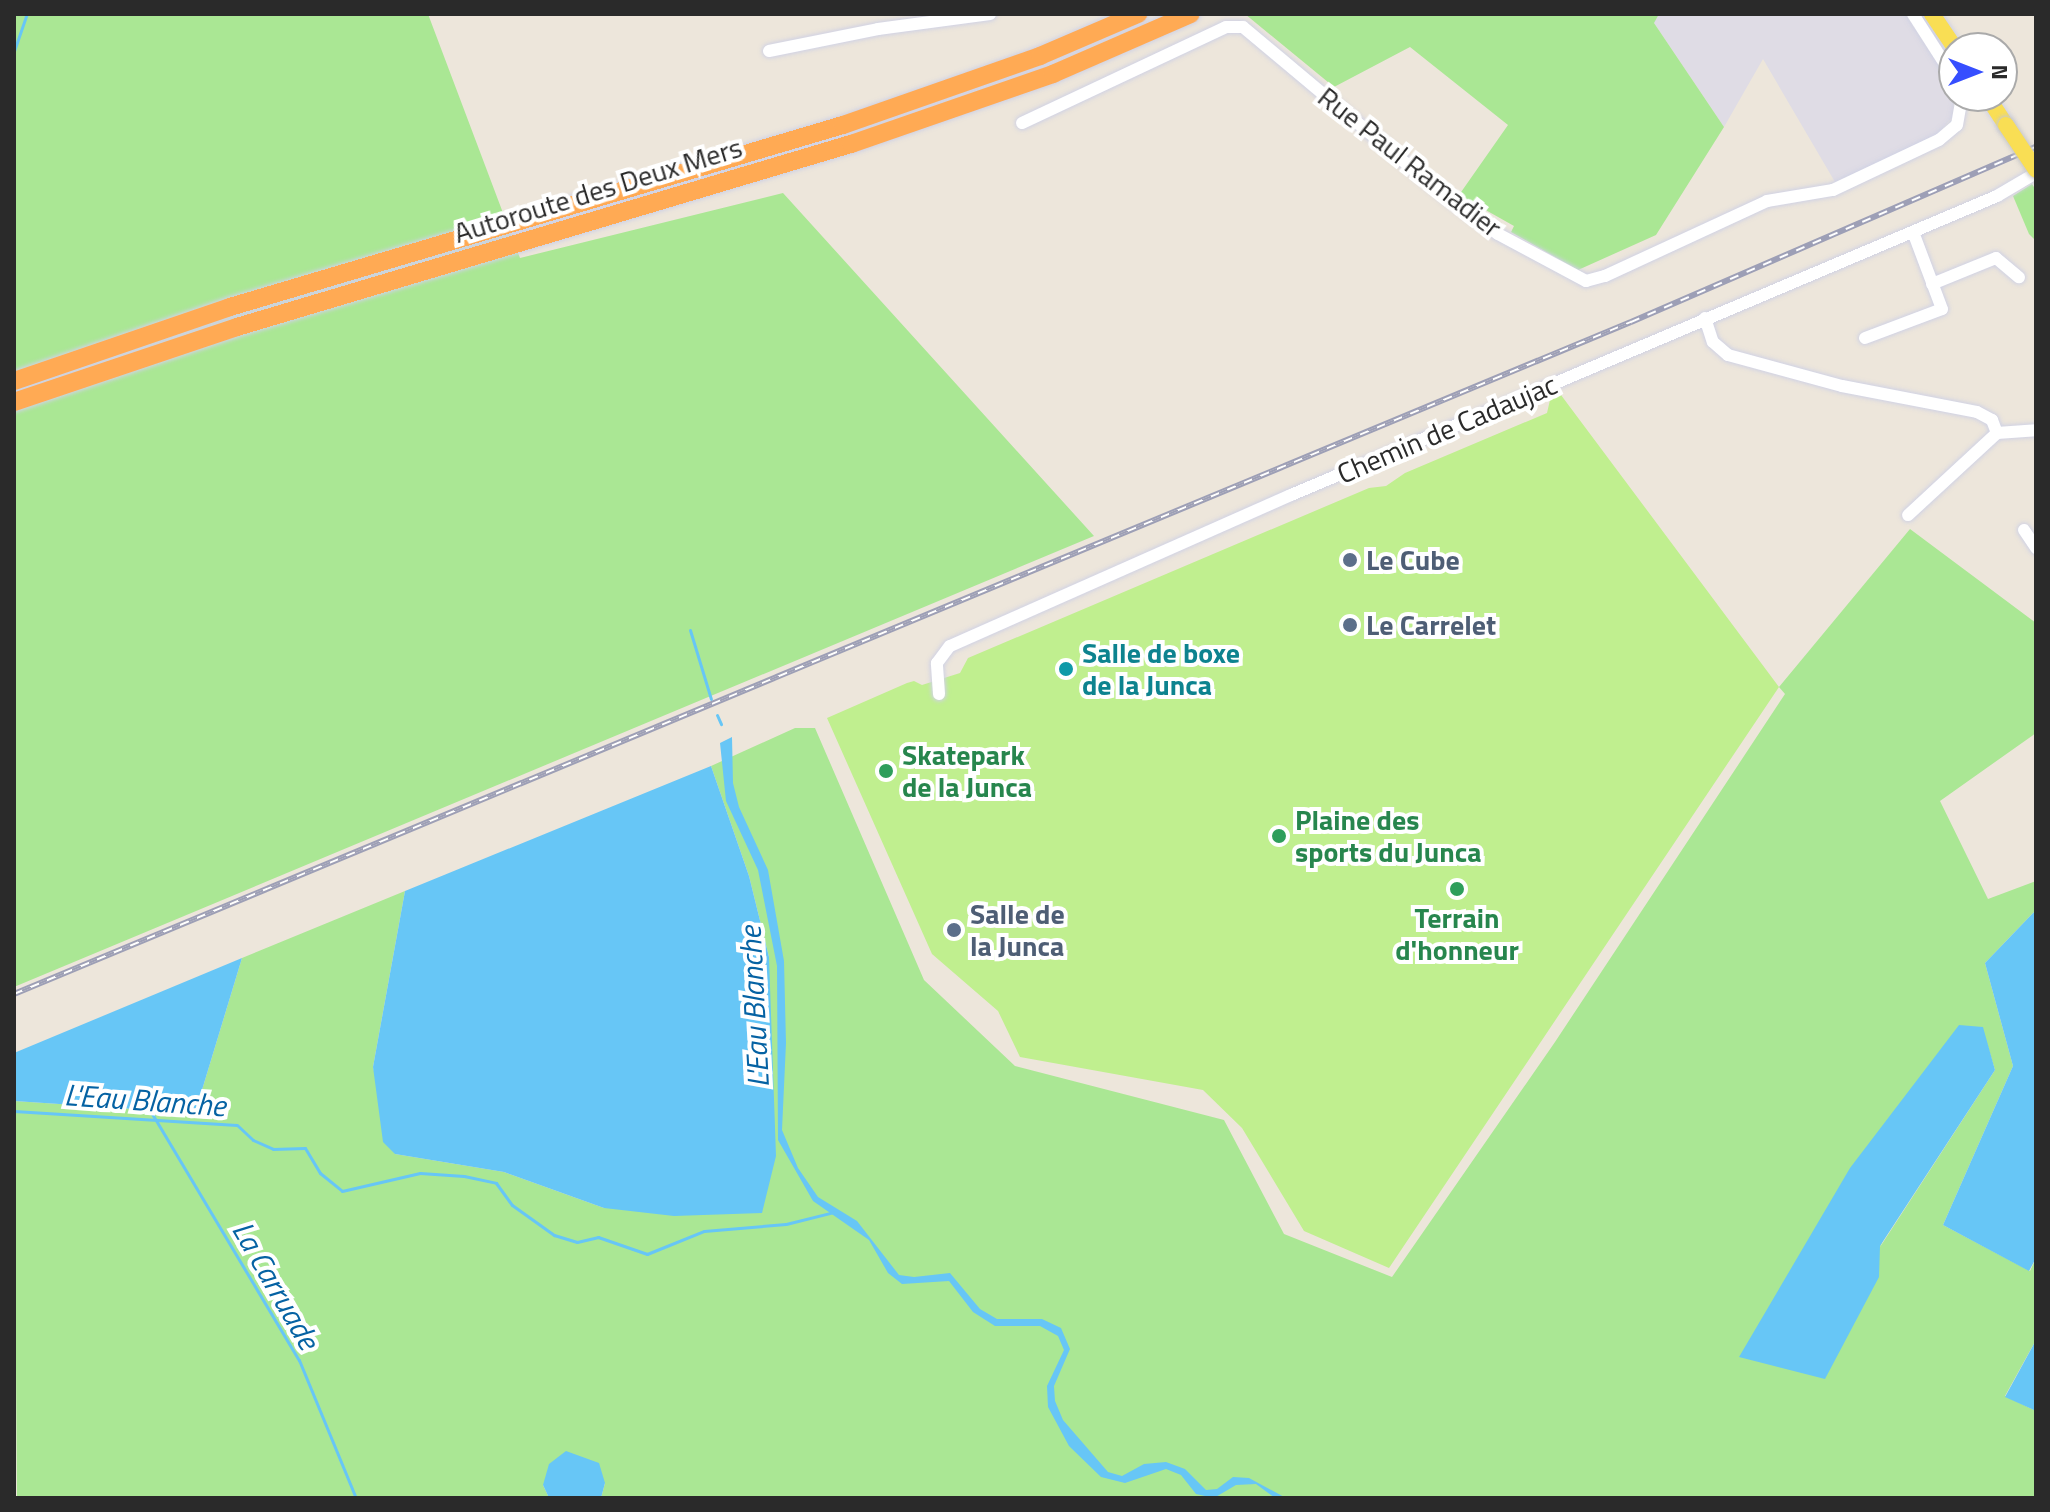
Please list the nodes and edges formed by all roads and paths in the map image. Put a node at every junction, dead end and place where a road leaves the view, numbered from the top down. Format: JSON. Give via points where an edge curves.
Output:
{"nodes":[{"id":1,"x":990,"y":14,"type":"edge"},
{"id":2,"x":1138,"y":14,"type":"edge"},
{"id":3,"x":1191,"y":14,"type":"edge"},
{"id":4,"x":1913,"y":14,"type":"edge"},
{"id":5,"x":1932,"y":14,"type":"edge"},
{"id":6,"x":1944,"y":32,"type":"edge"},
{"id":7,"x":769,"y":51,"type":"dead end"},
{"id":8,"x":1938,"y":53,"type":"edge"},
{"id":9,"x":1960,"y":112,"type":"edge"},
{"id":10,"x":1997,"y":112,"type":"edge"},
{"id":11,"x":1022,"y":123,"type":"dead end"},
{"id":12,"x":2036,"y":171,"type":"edge"},
{"id":13,"x":1913,"y":232,"type":"junction"},
{"id":14,"x":2019,"y":277,"type":"dead end"},
{"id":15,"x":1932,"y":284,"type":"junction"},
{"id":16,"x":1705,"y":318,"type":"junction"},
{"id":17,"x":1865,"y":338,"type":"dead end"},
{"id":18,"x":14,"y":381,"type":"edge"},
{"id":19,"x":14,"y":402,"type":"edge"},
{"id":20,"x":2036,"y":430,"type":"edge"},
{"id":21,"x":1997,"y":433,"type":"junction"},
{"id":22,"x":1908,"y":515,"type":"dead end"},
{"id":23,"x":2024,"y":530,"type":"dead end"},
{"id":24,"x":2036,"y":548,"type":"edge"},
{"id":25,"x":939,"y":694,"type":"dead end"}],
"edges":[{"from":1,"to":7,"type":"street"},
{"from":2,"to":18,"type":"highway","name":"Autoroute des Deux Mers","via":[[1040,56],[843,125],[230,307]]},
{"from":3,"to":19,"type":"highway","name":"Autoroute des Deux Mers","via":[[1053,74],[851,144],[237,327]]},
{"from":4,"to":8,"type":"street"},
{"from":5,"to":6,"type":"main road"},
{"from":9,"to":11,"type":"street","name":"Rue Paul Ramadier","via":[[1959,122],[1939,140],[1837,188],[1776,198],[1586,281],[1498,234],[1445,196],[1243,27],[1226,27]]},
{"from":10,"to":12,"type":"main road","bridge":true},
{"from":12,"to":13,"type":"street","name":"Chemin de Cadaujac","via":[[1997,196]]},
{"from":13,"to":15,"type":"street"},
{"from":13,"to":16,"type":"street","name":"Chemin de Cadaujac"},
{"from":14,"to":15,"type":"street","via":[[1996,258]]},
{"from":15,"to":17,"type":"street","via":[[1942,309]]},
{"from":16,"to":21,"type":"street","via":[[1713,342],[1728,355],[1842,386],[1977,412],[1992,420]]},
{"from":16,"to":25,"type":"street","name":"Chemin de Cadaujac","via":[[956,643],[938,660]]},
{"from":20,"to":21,"type":"street"},
{"from":21,"to":22,"type":"street"},
{"from":23,"to":24,"type":"street"}]}
